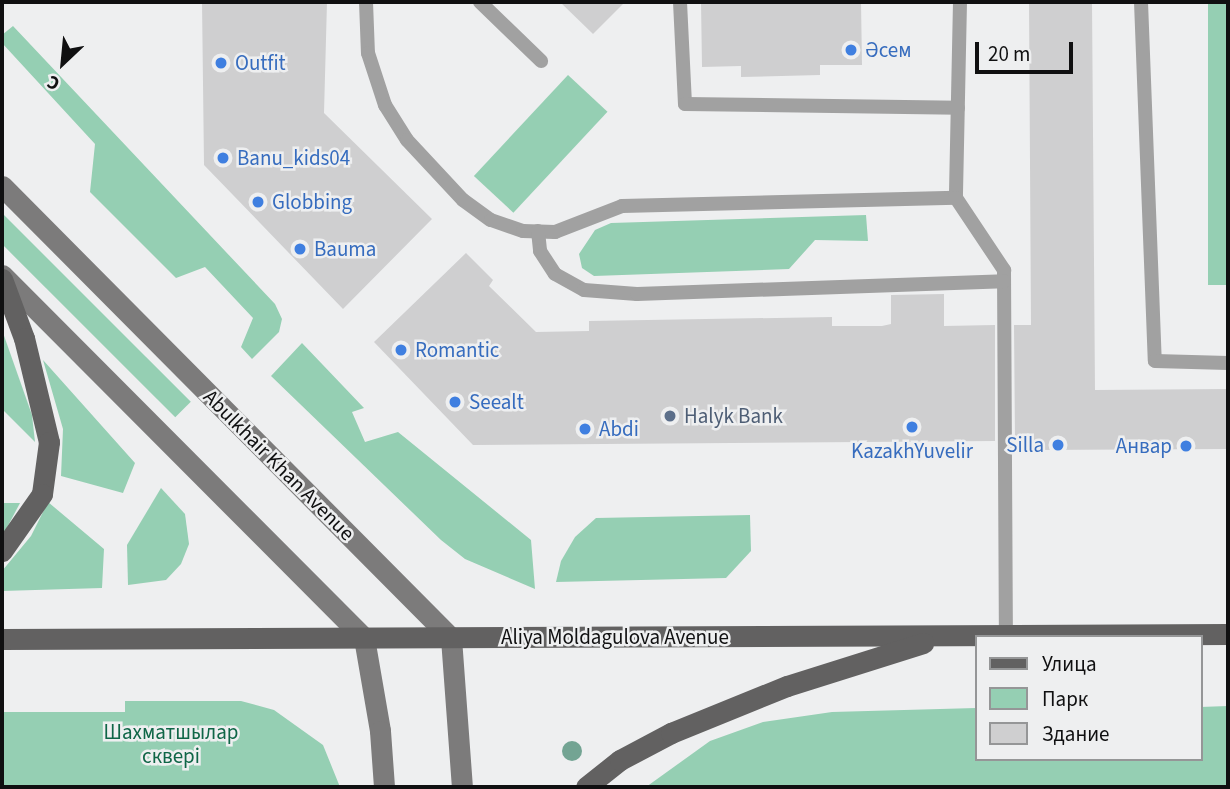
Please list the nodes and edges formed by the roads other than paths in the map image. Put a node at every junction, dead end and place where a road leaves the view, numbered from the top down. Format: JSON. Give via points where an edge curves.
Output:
{"nodes":[{"id":1,"x":366,"y":2,"type":"edge"},
{"id":2,"x":480,"y":2,"type":"edge"},
{"id":3,"x":680,"y":2,"type":"edge"},
{"id":4,"x":960,"y":2,"type":"edge"},
{"id":5,"x":1142,"y":2,"type":"edge"},
{"id":6,"x":541,"y":61,"type":"dead end"},
{"id":7,"x":958,"y":108,"type":"junction"},
{"id":8,"x":2,"y":186,"type":"edge"},
{"id":9,"x":956,"y":198,"type":"junction"},
{"id":10,"x":538,"y":231,"type":"junction"},
{"id":11,"x":2,"y":277,"type":"edge"},
{"id":12,"x":1004,"y":281,"type":"junction"},
{"id":13,"x":1228,"y":363,"type":"edge"},
{"id":14,"x":2,"y":551,"type":"edge"},
{"id":15,"x":1228,"y":634,"type":"edge"},
{"id":16,"x":1006,"y":635,"type":"edge"},
{"id":17,"x":945,"y":636,"type":"junction"},
{"id":18,"x":974,"y":636,"type":"edge"},
{"id":19,"x":364,"y":638,"type":"junction"},
{"id":20,"x":451,"y":638,"type":"junction"},
{"id":21,"x":2,"y":639,"type":"edge"},
{"id":22,"x":384,"y":787,"type":"edge"},
{"id":23,"x":462,"y":787,"type":"edge"},
{"id":24,"x":586,"y":787,"type":"edge"}],
"edges":[{"from":1,"to":10,"type":"lane","via":[[368,53],[385,105],[407,140],[463,200],[491,220]]},
{"from":2,"to":6,"type":"lane"},
{"from":3,"to":7,"type":"lane","via":[[685,104]]},
{"from":4,"to":7,"type":"lane"},
{"from":5,"to":13,"type":"lane","via":[[1155,361]]},
{"from":7,"to":9,"type":"lane"},
{"from":8,"to":20,"type":"main road","name":"Abulkhair Khan Avenue"},
{"from":9,"to":10,"type":"lane","via":[[622,206],[555,232]]},
{"from":9,"to":12,"type":"lane","via":[[1004,271]]},
{"from":10,"to":12,"type":"lane","via":[[540,251],[555,274],[584,290],[637,293]]},
{"from":11,"to":14,"type":"main road","via":[[24,338],[49,442],[42,494]]},
{"from":11,"to":19,"type":"main road"},
{"from":12,"to":16,"type":"lane"},
{"from":15,"to":16,"type":"main road","name":"Aliya Moldagulova Avenue"},
{"from":17,"to":18,"type":"main road","name":"Aliya Moldagulova Avenue"},
{"from":17,"to":20,"type":"main road","name":"Aliya Moldagulova Avenue"},
{"from":17,"to":24,"type":"main road","via":[[787,686],[671,733],[620,760]]},
{"from":19,"to":20,"type":"main road","name":"Aliya Moldagulova Avenue"},
{"from":19,"to":21,"type":"main road","name":"Aliya Moldagulova Avenue"},
{"from":19,"to":22,"type":"main road"},
{"from":20,"to":23,"type":"main road"}]}
